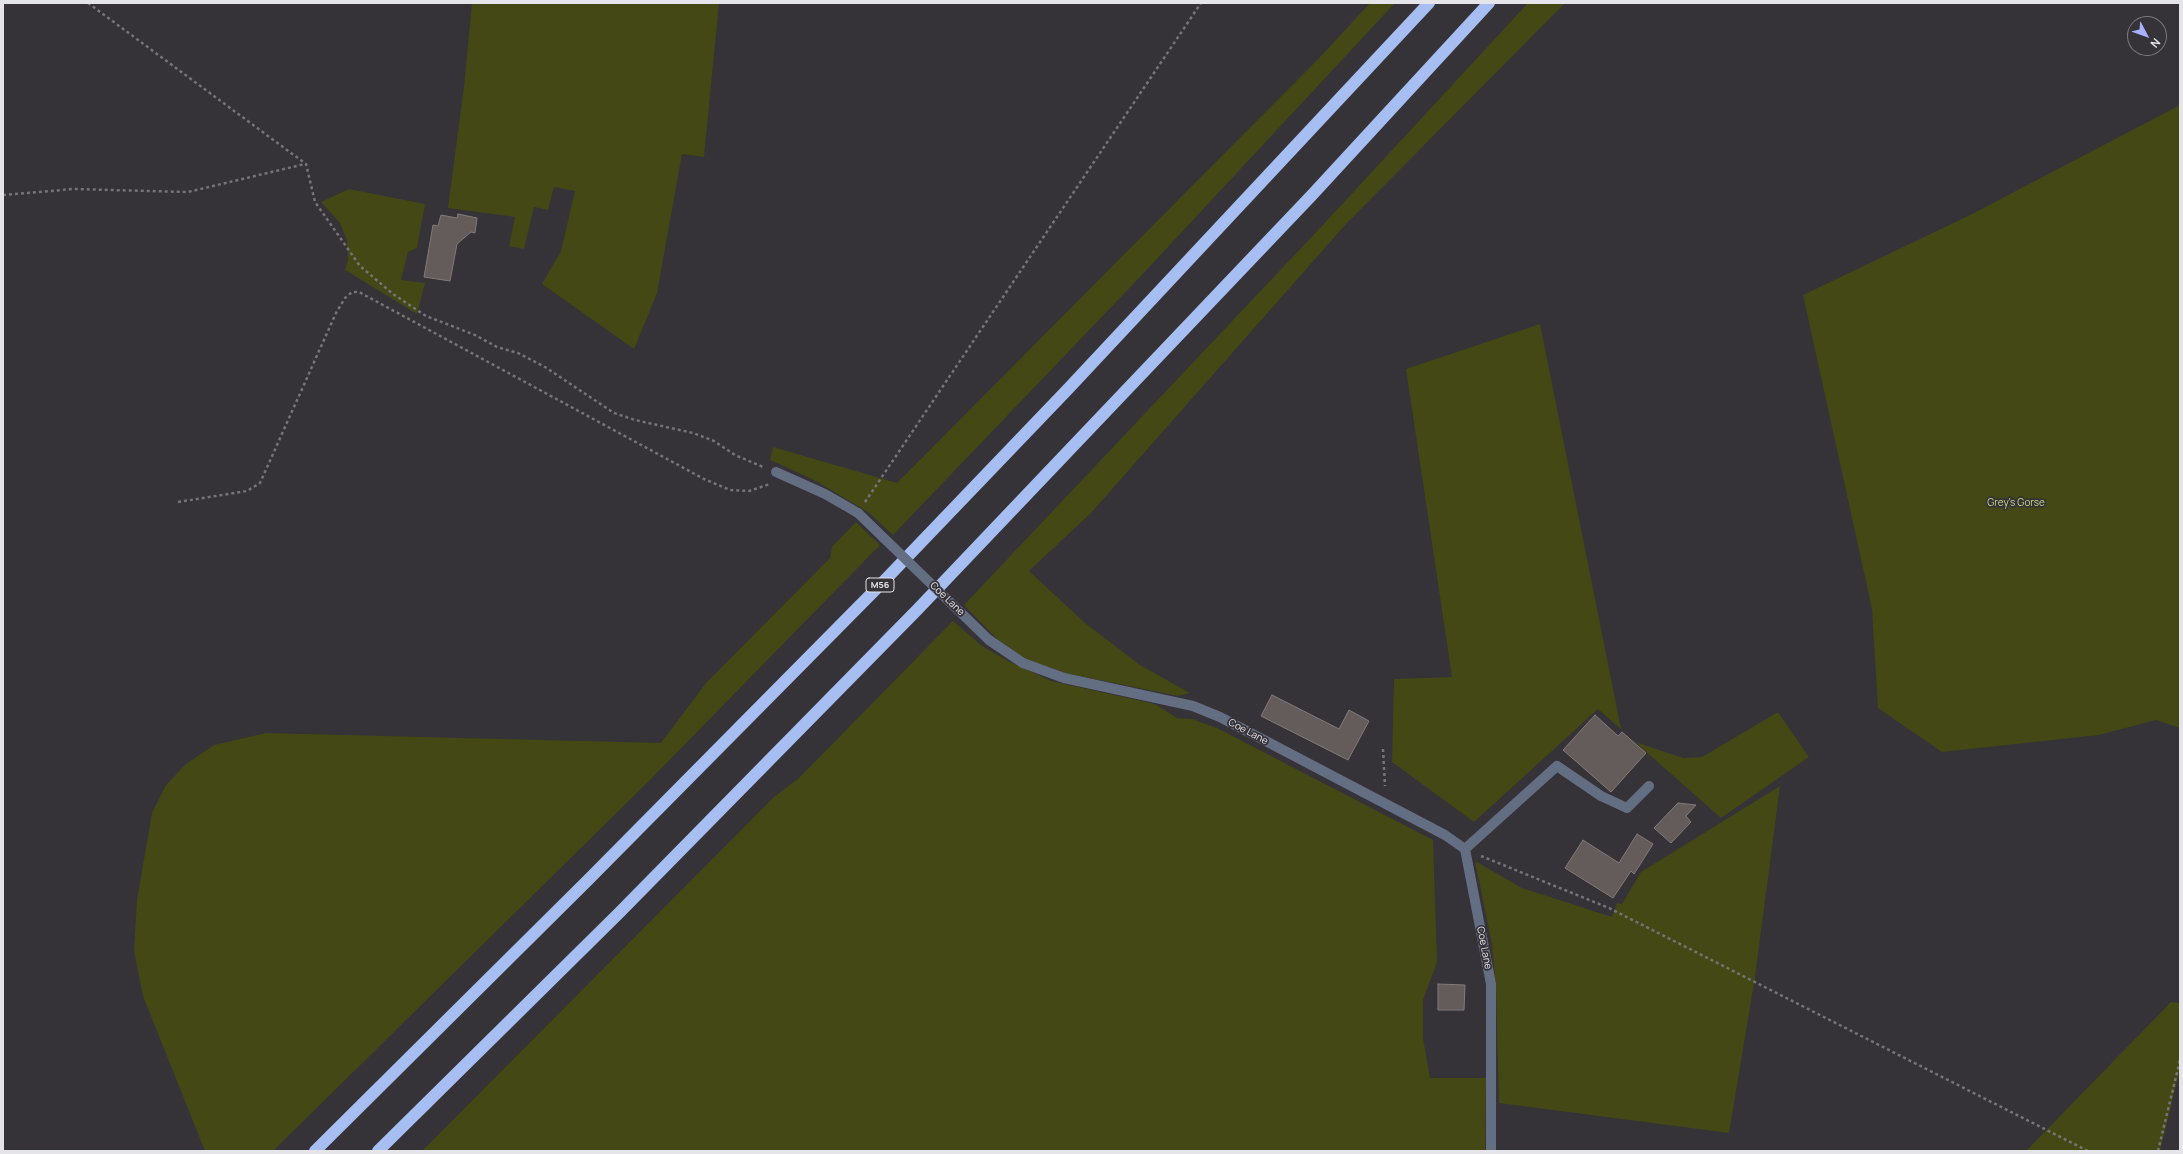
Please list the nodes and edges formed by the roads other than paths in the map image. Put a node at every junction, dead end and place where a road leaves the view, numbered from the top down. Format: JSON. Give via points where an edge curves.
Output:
{"nodes":[{"id":1,"x":1428,"y":3,"type":"edge"},
{"id":2,"x":1489,"y":3,"type":"edge"},
{"id":3,"x":779,"y":473,"type":"road end"},
{"id":4,"x":1649,"y":786,"type":"dead end"},
{"id":5,"x":1465,"y":849,"type":"junction"},
{"id":6,"x":315,"y":1151,"type":"edge"},
{"id":7,"x":378,"y":1151,"type":"edge"},
{"id":8,"x":1492,"y":1151,"type":"edge"}],
"edges":[{"from":1,"to":6,"type":"highway","number":"M56","via":[[1068,389],[879,586]]},
{"from":2,"to":7,"type":"highway","via":[[1306,201],[912,615],[624,907]]},
{"from":3,"to":5,"type":"street","name":"Coe Lane","bridge":true,"via":[[825,494],[858,513],[989,640],[1022,663],[1064,678],[1193,706],[1220,717],[1445,835]]},
{"from":4,"to":5,"type":"street","via":[[1627,808],[1601,796],[1557,766]]},
{"from":5,"to":8,"type":"street","name":"Coe Lane","via":[[1491,984]]}]}
